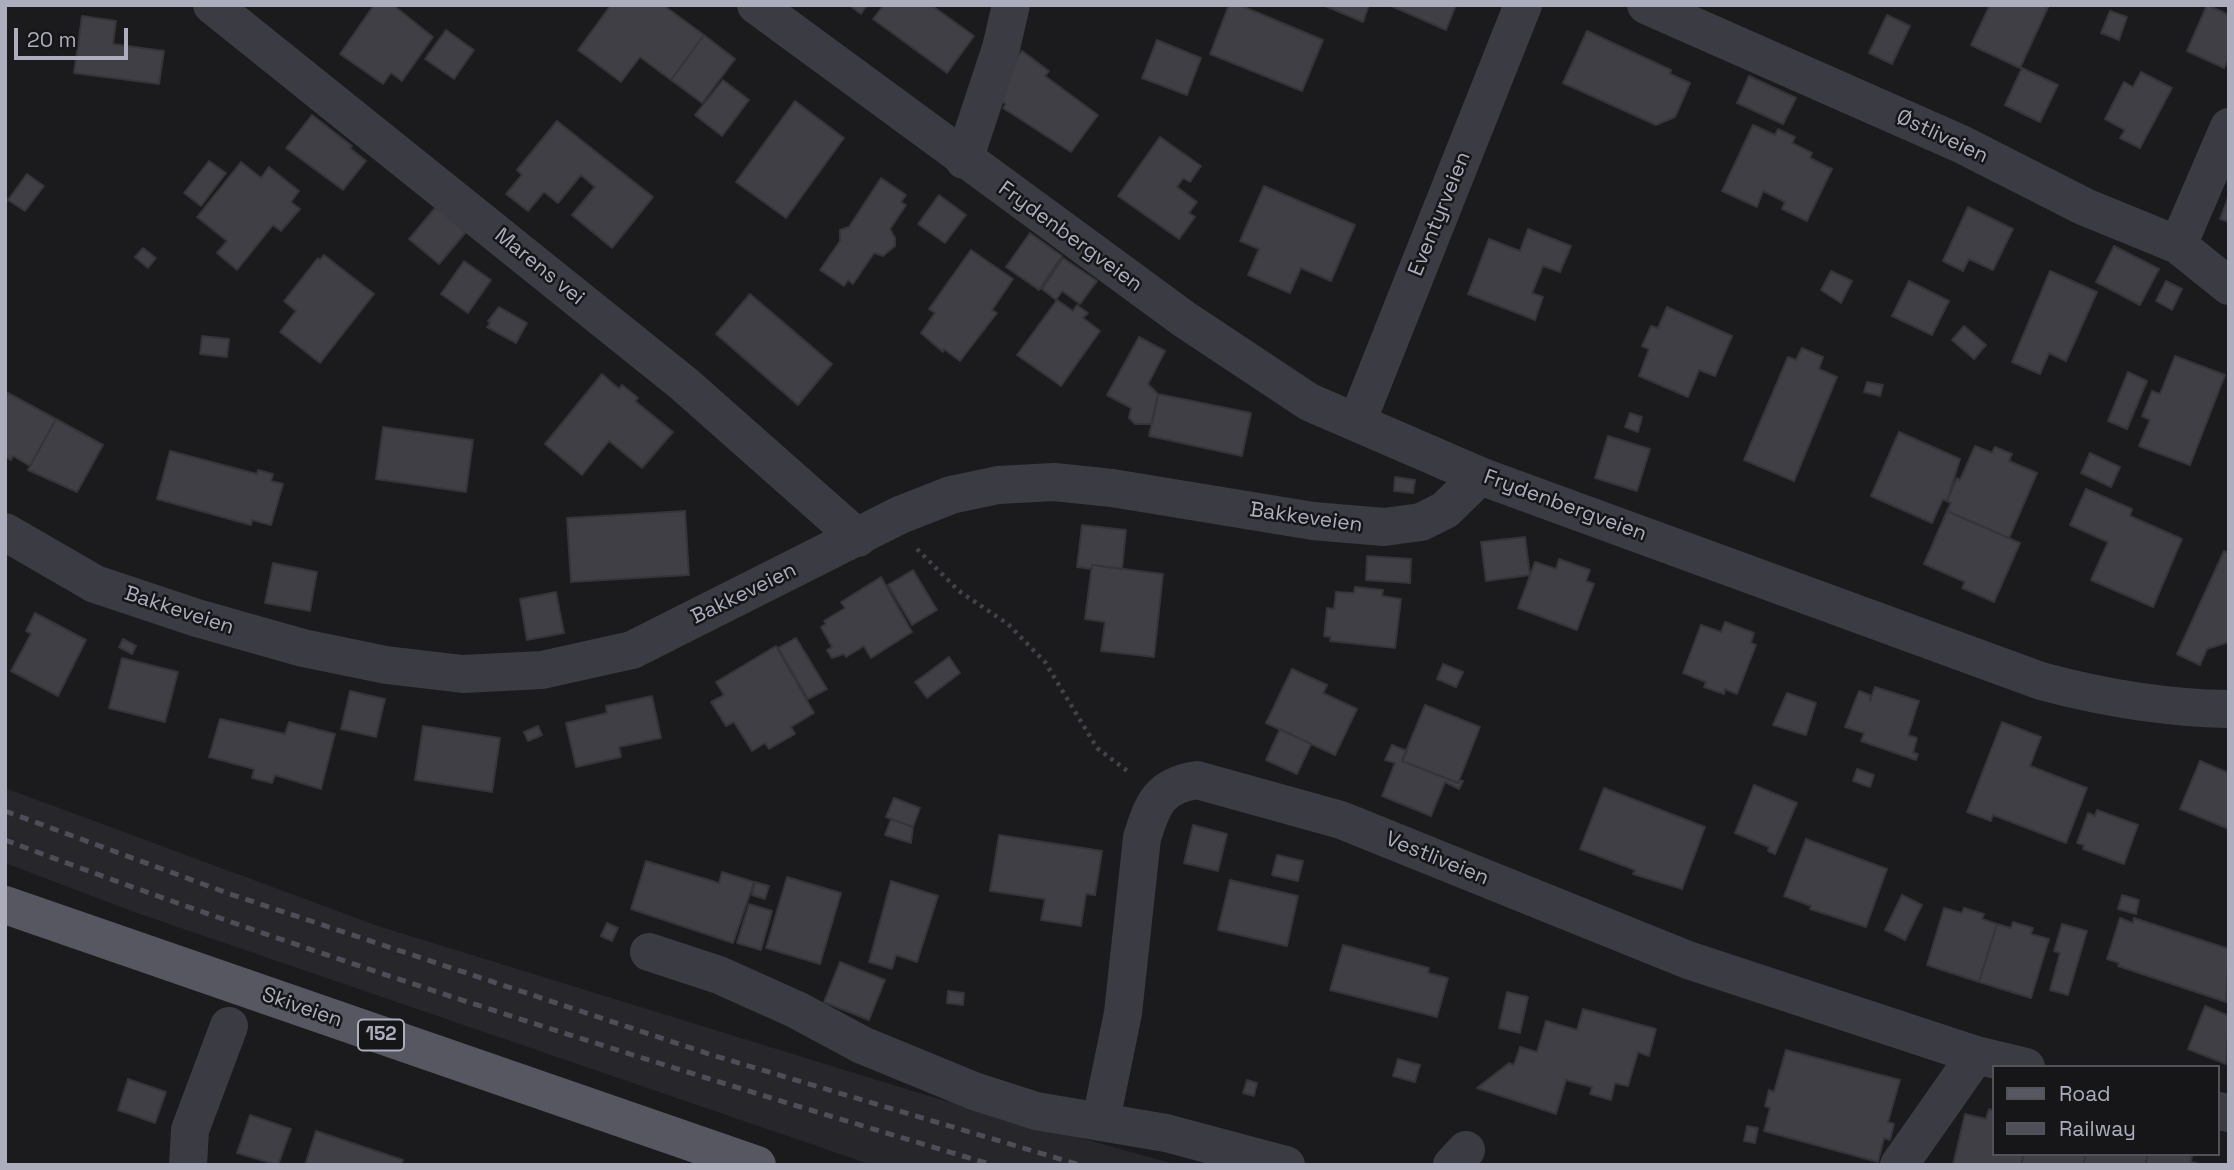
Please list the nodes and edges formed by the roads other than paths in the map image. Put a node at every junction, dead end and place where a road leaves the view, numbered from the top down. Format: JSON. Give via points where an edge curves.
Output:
{"nodes":[{"id":1,"x":212,"y":5,"type":"edge"},
{"id":2,"x":756,"y":5,"type":"edge"},
{"id":3,"x":1011,"y":5,"type":"edge"},
{"id":4,"x":1523,"y":5,"type":"edge"},
{"id":5,"x":1646,"y":5,"type":"edge"},
{"id":6,"x":2229,"y":127,"type":"edge"},
{"id":7,"x":964,"y":160,"type":"junction"},
{"id":8,"x":2178,"y":245,"type":"junction"},
{"id":9,"x":2229,"y":286,"type":"edge"},
{"id":10,"x":1357,"y":422,"type":"junction"},
{"id":11,"x":1480,"y":476,"type":"junction"},
{"id":12,"x":870,"y":531,"type":"junction"},
{"id":13,"x":5,"y":532,"type":"edge"},
{"id":14,"x":2229,"y":709,"type":"edge"},
{"id":15,"x":5,"y":905,"type":"edge"},
{"id":16,"x":649,"y":952,"type":"dead end"},
{"id":17,"x":229,"y":1026,"type":"dead end"},
{"id":18,"x":1976,"y":1055,"type":"junction"},
{"id":19,"x":2018,"y":1065,"type":"edge"},
{"id":20,"x":1101,"y":1120,"type":"junction"},
{"id":21,"x":188,"y":1165,"type":"edge"},
{"id":22,"x":757,"y":1165,"type":"edge"},
{"id":23,"x":1286,"y":1165,"type":"edge"},
{"id":24,"x":1899,"y":1165,"type":"edge"}],
"edges":[{"from":1,"to":12,"type":"street","name":"Marens vei"},
{"from":2,"to":7,"type":"street","name":"Frydenbergveien"},
{"from":3,"to":7,"type":"street"},
{"from":4,"to":10,"type":"street","name":"Eventyrveien"},
{"from":5,"to":8,"type":"street","name":"Østliveien","via":[[1961,144],[2085,207]]},
{"from":6,"to":8,"type":"street"},
{"from":7,"to":10,"type":"street","name":"Frydenbergveien","via":[[1264,373],[1309,402]]},
{"from":8,"to":9,"type":"street","name":"Østliveien"},
{"from":10,"to":11,"type":"street","name":"Frydenbergveien"},
{"from":11,"to":12,"type":"street","name":"Bakkeveien","via":[[1445,510],[1421,522],[1384,527],[1313,521],[1054,482],[998,485],[951,495]]},
{"from":11,"to":14,"type":"street","name":"Frydenbergveien","via":[[2042,681],[2108,699]]},
{"from":12,"to":13,"type":"street","name":"Bakkeveien","via":[[632,650],[542,670],[463,674],[303,648],[197,618],[95,584]]},
{"from":15,"to":22,"type":"main road","name":"Skiveien","number":"152"},
{"from":16,"to":20,"type":"street","via":[[719,975],[862,1045],[974,1091],[1036,1111]]},
{"from":17,"to":21,"type":"street","via":[[190,1130]]},
{"from":18,"to":19,"type":"street","name":"Vestliveien"},
{"from":18,"to":20,"type":"street","name":"Vestliveien","via":[[1688,960],[1341,820],[1197,780],[1177,783],[1160,795],[1142,838],[1123,1013]]},
{"from":18,"to":24,"type":"street"},
{"from":20,"to":23,"type":"street"}]}
